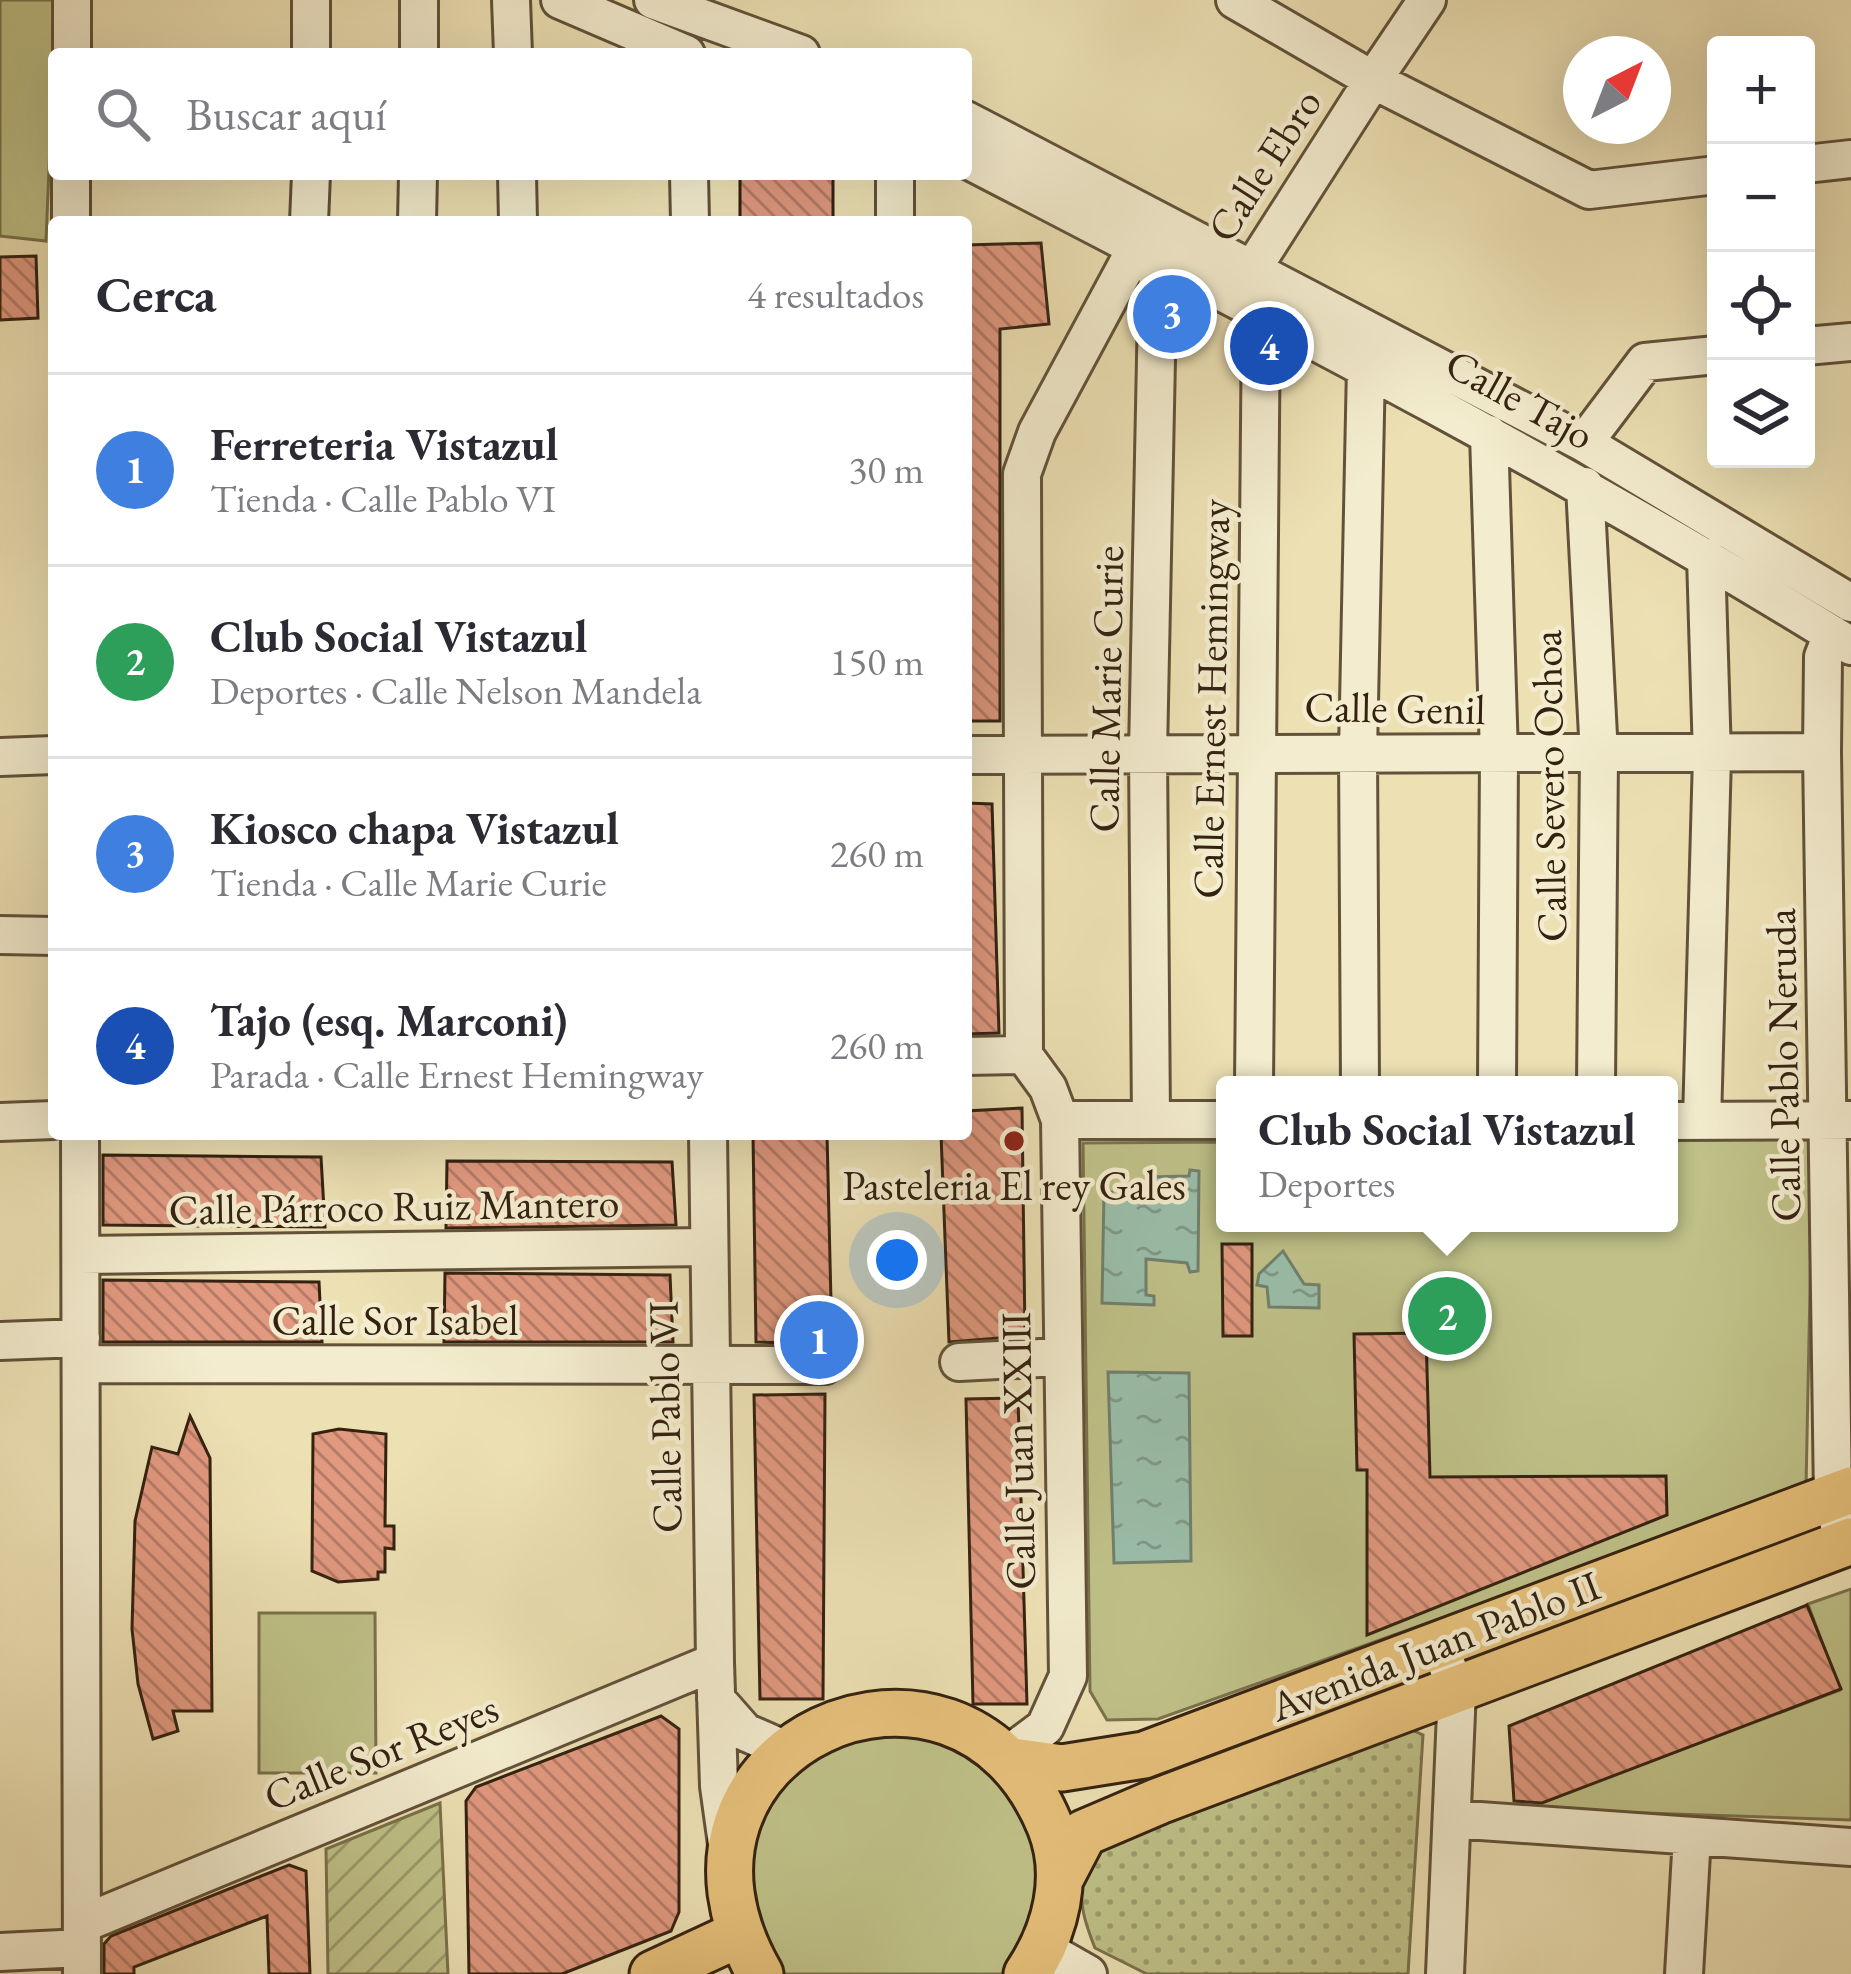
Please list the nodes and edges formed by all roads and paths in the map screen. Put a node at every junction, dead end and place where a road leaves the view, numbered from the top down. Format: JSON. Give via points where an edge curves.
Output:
{"nodes":[{"id":1,"x":72,"y":0,"type":"edge"},
{"id":2,"x":311,"y":0,"type":"edge"},
{"id":3,"x":419,"y":0,"type":"edge"},
{"id":4,"x":512,"y":0,"type":"edge"},
{"id":5,"x":560,"y":0,"type":"edge"},
{"id":6,"x":653,"y":0,"type":"edge"},
{"id":7,"x":1234,"y":0,"type":"edge"},
{"id":8,"x":1426,"y":0,"type":"edge"},
{"id":9,"x":703,"y":9,"type":"edge"},
{"id":10,"x":72,"y":48,"type":"edge"},
{"id":11,"x":311,"y":48,"type":"edge"},
{"id":12,"x":419,"y":48,"type":"edge"},
{"id":13,"x":513,"y":48,"type":"edge"},
{"id":14,"x":672,"y":48,"type":"edge"},
{"id":15,"x":788,"y":48,"type":"edge"},
{"id":16,"x":1373,"y":80,"type":"junction"},
{"id":17,"x":972,"y":124,"type":"edge"},
{"id":18,"x":1851,"y":159,"type":"edge"},
{"id":19,"x":972,"y":163,"type":"edge"},
{"id":20,"x":1815,"y":163,"type":"edge"},
{"id":21,"x":1707,"y":176,"type":"edge"},
{"id":22,"x":71,"y":180,"type":"edge"},
{"id":23,"x":311,"y":180,"type":"edge"},
{"id":24,"x":418,"y":180,"type":"edge"},
{"id":25,"x":517,"y":180,"type":"edge"},
{"id":26,"x":689,"y":180,"type":"edge"},
{"id":27,"x":895,"y":180,"type":"edge"},
{"id":28,"x":71,"y":216,"type":"edge"},
{"id":29,"x":309,"y":216,"type":"edge"},
{"id":30,"x":417,"y":216,"type":"edge"},
{"id":31,"x":518,"y":216,"type":"edge"},
{"id":32,"x":690,"y":216,"type":"edge"},
{"id":33,"x":895,"y":216,"type":"edge"},
{"id":34,"x":1149,"y":242,"type":"junction"},
{"id":35,"x":1248,"y":294,"type":"junction"},
{"id":36,"x":1851,"y":342,"type":"edge"},
{"id":37,"x":1815,"y":345,"type":"edge"},
{"id":38,"x":1707,"y":356,"type":"edge"},
{"id":39,"x":1366,"y":366,"type":"junction"},
{"id":40,"x":1489,"y":434,"type":"junction"},
{"id":41,"x":1584,"y":443,"type":"junction"},
{"id":42,"x":1585,"y":486,"type":"junction"},
{"id":43,"x":1706,"y":557,"type":"junction"},
{"id":44,"x":1844,"y":627,"type":"edge"},
{"id":45,"x":1254,"y":751,"type":"junction"},
{"id":46,"x":1148,"y":752,"type":"junction"},
{"id":47,"x":1358,"y":752,"type":"junction"},
{"id":48,"x":1822,"y":752,"type":"junction"},
{"id":49,"x":972,"y":754,"type":"edge"},
{"id":50,"x":1024,"y":754,"type":"junction"},
{"id":51,"x":1499,"y":754,"type":"junction"},
{"id":52,"x":48,"y":755,"type":"edge"},
{"id":53,"x":1599,"y":755,"type":"junction"},
{"id":54,"x":1712,"y":756,"type":"junction"},
{"id":55,"x":0,"y":757,"type":"edge"},
{"id":56,"x":0,"y":935,"type":"edge"},
{"id":57,"x":48,"y":936,"type":"edge"},
{"id":58,"x":1024,"y":1055,"type":"junction"},
{"id":59,"x":972,"y":1056,"type":"edge"},
{"id":60,"x":1255,"y":1076,"type":"edge"},
{"id":61,"x":1360,"y":1076,"type":"edge"},
{"id":62,"x":1497,"y":1076,"type":"edge"},
{"id":63,"x":1596,"y":1076,"type":"edge"},
{"id":64,"x":48,"y":1120,"type":"edge"},
{"id":65,"x":1060,"y":1120,"type":"junction"},
{"id":66,"x":1151,"y":1120,"type":"junction"},
{"id":67,"x":1216,"y":1120,"type":"edge"},
{"id":68,"x":1841,"y":1120,"type":"edge"},
{"id":69,"x":1685,"y":1121,"type":"edge"},
{"id":70,"x":0,"y":1122,"type":"edge"},
{"id":71,"x":80,"y":1140,"type":"edge"},
{"id":72,"x":708,"y":1140,"type":"edge"},
{"id":73,"x":708,"y":1247,"type":"junction"},
{"id":74,"x":81,"y":1255,"type":"junction"},
{"id":75,"x":0,"y":1341,"type":"edge"},
{"id":76,"x":81,"y":1351,"type":"junction"},
{"id":77,"x":1060,"y":1357,"type":"junction"},
{"id":78,"x":959,"y":1362,"type":"dead end"},
{"id":79,"x":709,"y":1365,"type":"junction"},
{"id":80,"x":825,"y":1365,"type":"dead end"},
{"id":81,"x":1842,"y":1494,"type":"edge"},
{"id":82,"x":1847,"y":1542,"type":"edge"},
{"id":83,"x":1438,"y":1646,"type":"junction"},
{"id":84,"x":715,"y":1680,"type":"junction"},
{"id":85,"x":1457,"y":1689,"type":"junction"},
{"id":86,"x":787,"y":1750,"type":"junction"},
{"id":87,"x":1009,"y":1758,"type":"junction"},
{"id":88,"x":1452,"y":1820,"type":"junction"},
{"id":89,"x":1692,"y":1836,"type":"junction"},
{"id":90,"x":1851,"y":1847,"type":"edge"},
{"id":91,"x":728,"y":1855,"type":"junction"},
{"id":92,"x":1060,"y":1879,"type":"junction"},
{"id":93,"x":82,"y":1949,"type":"edge"},
{"id":94,"x":0,"y":1952,"type":"edge"},
{"id":95,"x":748,"y":1955,"type":"edge"},
{"id":96,"x":1035,"y":1962,"type":"edge"},
{"id":97,"x":653,"y":1974,"type":"edge"},
{"id":98,"x":1088,"y":1974,"type":"edge"},
{"id":99,"x":1445,"y":1974,"type":"edge"},
{"id":100,"x":1684,"y":1974,"type":"edge"}],
"edges":[{"from":1,"to":10,"type":"street"},
{"from":2,"to":11,"type":"street"},
{"from":3,"to":12,"type":"street"},
{"from":4,"to":13,"type":"street"},
{"from":5,"to":14,"type":"street"},
{"from":6,"to":9,"type":"street"},
{"from":7,"to":16,"type":"street"},
{"from":8,"to":16,"type":"street","name":"Calle Ebro"},
{"from":9,"to":15,"type":"street"},
{"from":16,"to":21,"type":"street","via":[[1588,190]]},
{"from":16,"to":35,"type":"street","name":"Calle Ebro"},
{"from":17,"to":34,"type":"street","name":"Calle Tajo"},
{"from":18,"to":20,"type":"street"},
{"from":19,"to":34,"type":"street","name":"Calle Tajo"},
{"from":22,"to":28,"type":"street"},
{"from":23,"to":29,"type":"street"},
{"from":24,"to":30,"type":"street"},
{"from":25,"to":31,"type":"street"},
{"from":26,"to":32,"type":"street"},
{"from":27,"to":33,"type":"street"},
{"from":34,"to":35,"type":"street","name":"Calle Tajo"},
{"from":34,"to":46,"type":"street","name":"Calle Marie Curie"},
{"from":34,"to":50,"type":"street","via":[[1037,432],[1022,474]]},
{"from":35,"to":39,"type":"street","name":"Calle Tajo"},
{"from":35,"to":41,"type":"street","name":"Calle Tajo"},
{"from":35,"to":45,"type":"street","name":"Calle Ernest Hemingway"},
{"from":36,"to":37,"type":"street"},
{"from":38,"to":41,"type":"street","via":[[1645,362]]},
{"from":39,"to":40,"type":"street","name":"Calle Tajo"},
{"from":39,"to":47,"type":"street"},
{"from":40,"to":42,"type":"street","name":"Calle Tajo"},
{"from":40,"to":51,"type":"street"},
{"from":41,"to":44,"type":"street","name":"Calle Tajo"},
{"from":42,"to":43,"type":"street","name":"Calle Tajo"},
{"from":42,"to":53,"type":"street","name":"Calle Severo Ochoa"},
{"from":43,"to":44,"type":"street","name":"Calle Tajo"},
{"from":43,"to":54,"type":"street"},
{"from":44,"to":48,"type":"street","name":"Calle Pablo Neruda","via":[[1823,656]]},
{"from":45,"to":46,"type":"street","name":"Calle Genil"},
{"from":45,"to":47,"type":"street","name":"Calle Genil"},
{"from":45,"to":60,"type":"street","name":"Calle Ernest Hemingway"},
{"from":46,"to":50,"type":"street","name":"Calle Genil"},
{"from":46,"to":66,"type":"street","name":"Calle Marie Curie"},
{"from":47,"to":51,"type":"street","name":"Calle Genil"},
{"from":47,"to":61,"type":"street"},
{"from":48,"to":54,"type":"street","name":"Calle Genil"},
{"from":48,"to":68,"type":"street","name":"Calle Pablo Neruda"},
{"from":49,"to":50,"type":"street","name":"Calle Genil"},
{"from":50,"to":58,"type":"street"},
{"from":51,"to":53,"type":"street","name":"Calle Genil"},
{"from":51,"to":62,"type":"street"},
{"from":52,"to":55,"type":"street"},
{"from":53,"to":54,"type":"street","name":"Calle Genil"},
{"from":53,"to":63,"type":"street","name":"Calle Severo Ochoa"},
{"from":54,"to":69,"type":"street"},
{"from":56,"to":57,"type":"street"},
{"from":58,"to":59,"type":"street"},
{"from":58,"to":65,"type":"street"},
{"from":64,"to":70,"type":"street"},
{"from":65,"to":66,"type":"street"},
{"from":65,"to":77,"type":"street","name":"Calle Juan XXIII"},
{"from":66,"to":67,"type":"street"},
{"from":68,"to":69,"type":"street"},
{"from":68,"to":81,"type":"street","name":"Calle Pablo Neruda"},
{"from":71,"to":74,"type":"street"},
{"from":72,"to":73,"type":"street","name":"Calle Pablo VI"},
{"from":73,"to":74,"type":"street","name":"Calle Párroco Ruiz Mantero"},
{"from":73,"to":79,"type":"street","name":"Calle Pablo VI"},
{"from":74,"to":76,"type":"street"},
{"from":75,"to":76,"type":"street","name":"Calle Sor Isabel"},
{"from":76,"to":79,"type":"street","name":"Calle Sor Isabel"},
{"from":76,"to":93,"type":"street"},
{"from":77,"to":78,"type":"street"},
{"from":77,"to":87,"type":"street","name":"Calle Juan XXIII","via":[[1068,1676],[1045,1727]]},
{"from":79,"to":80,"type":"street","name":"Calle Sor Isabel"},
{"from":79,"to":84,"type":"street","name":"Calle Pablo VI"},
{"from":81,"to":82,"type":"street","name":"Calle Pablo Neruda"},
{"from":81,"to":83,"type":"main road","name":"Avenida Juan Pablo II"},
{"from":82,"to":85,"type":"main road","name":"Avenida Juan Pablo II"},
{"from":83,"to":85,"type":"street"},
{"from":83,"to":87,"type":"main road","name":"Avenida Juan Pablo II","via":[[1144,1755],[1062,1768]]},
{"from":84,"to":86,"type":"street","via":[[745,1732]]},
{"from":84,"to":91,"type":"street","name":"Calle Pablo VI"},
{"from":84,"to":93,"type":"street","name":"Calle Sor Reyes"},
{"from":85,"to":88,"type":"street"},
{"from":85,"to":92,"type":"main road","name":"Avenida Juan Pablo II","via":[[1084,1833]]},
{"from":86,"to":87,"type":"main road","via":[[827,1725],[885,1712],[966,1729]]},
{"from":86,"to":91,"type":"main road","via":[[758,1780]]},
{"from":87,"to":92,"type":"main road","via":[[1038,1796]]},
{"from":88,"to":89,"type":"street"},
{"from":88,"to":99,"type":"street"},
{"from":89,"to":90,"type":"street"},
{"from":89,"to":100,"type":"street"},
{"from":91,"to":95,"type":"main road","via":[[728,1895]]},
{"from":92,"to":96,"type":"main road"},
{"from":93,"to":94,"type":"street","name":"Calle Sor Reyes"},
{"from":95,"to":97,"type":"main road"},
{"from":96,"to":98,"type":"street"}]}
